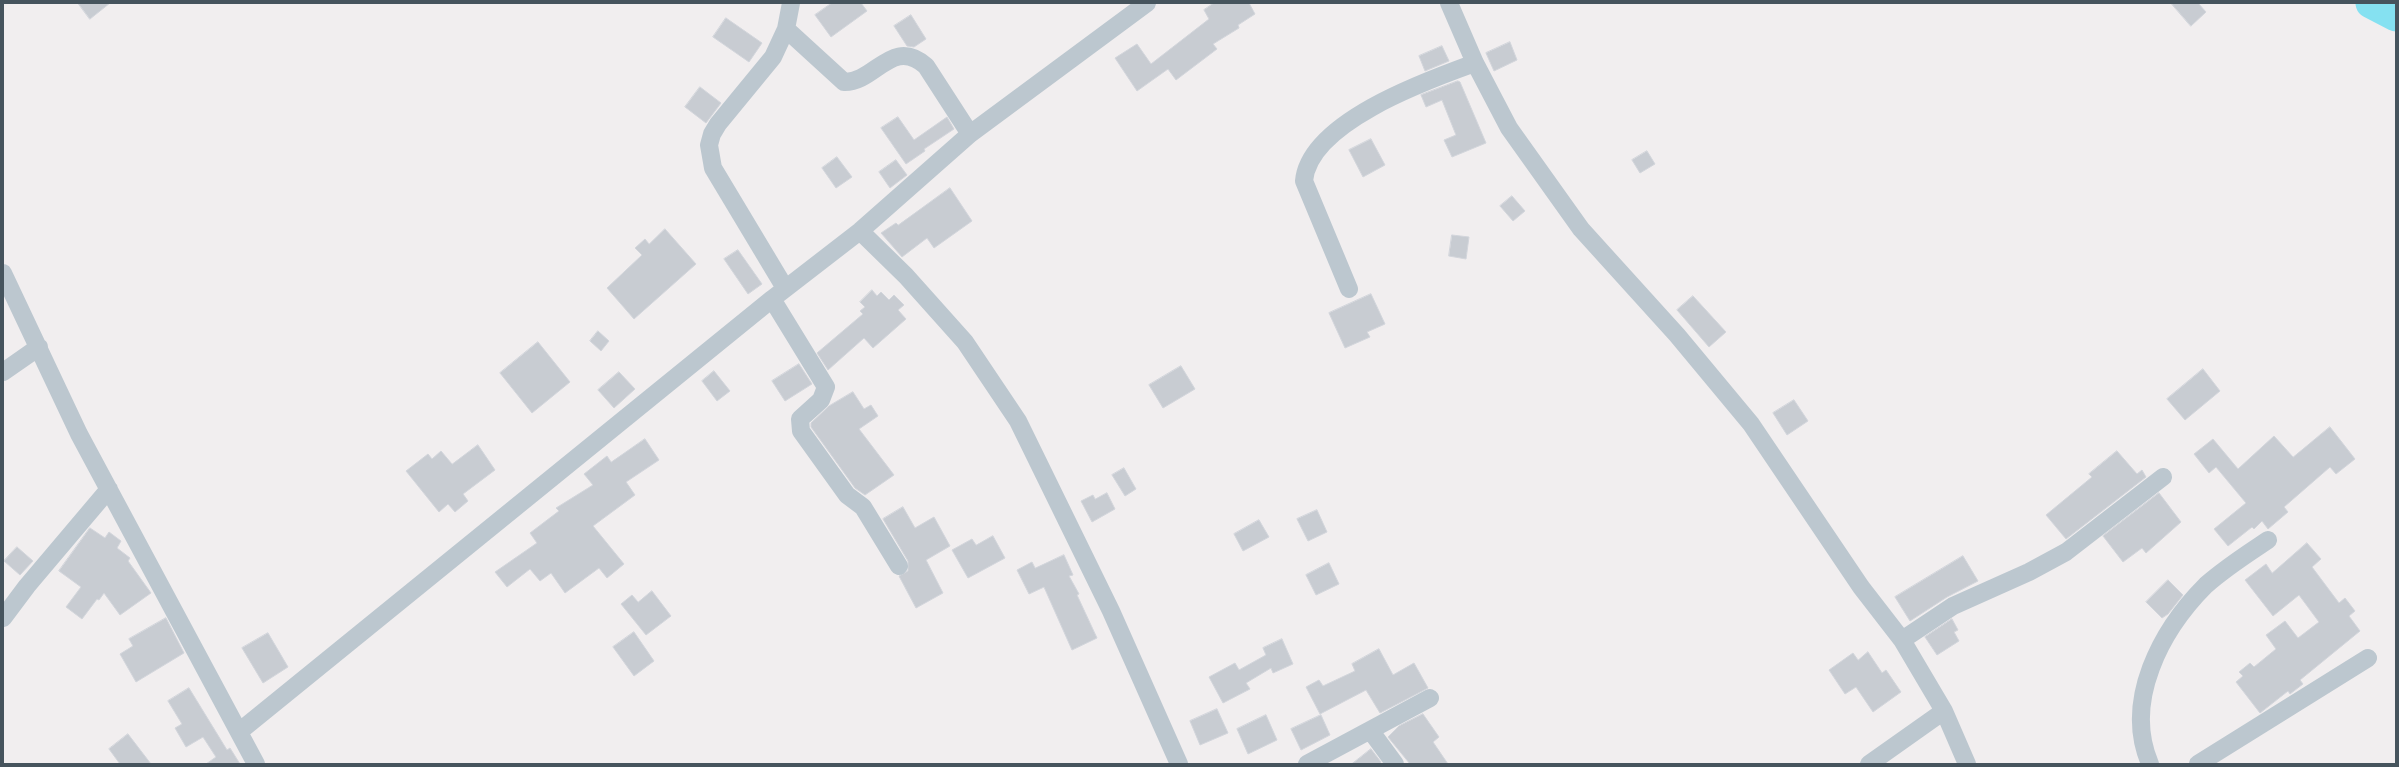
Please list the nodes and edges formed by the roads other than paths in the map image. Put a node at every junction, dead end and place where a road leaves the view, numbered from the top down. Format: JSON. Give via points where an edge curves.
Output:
{"nodes":[{"id":1,"x":792,"y":3,"type":"edge"},
{"id":2,"x":1147,"y":3,"type":"edge"},
{"id":3,"x":1448,"y":3,"type":"edge"},
{"id":4,"x":786,"y":29,"type":"junction"},
{"id":5,"x":1475,"y":63,"type":"junction"},
{"id":6,"x":970,"y":134,"type":"junction"},
{"id":7,"x":860,"y":231,"type":"junction"},
{"id":8,"x":3,"y":274,"type":"edge"},
{"id":9,"x":1349,"y":289,"type":"dead end"},
{"id":10,"x":779,"y":293,"type":"junction"},
{"id":11,"x":39,"y":347,"type":"junction"},
{"id":12,"x":3,"y":372,"type":"edge"},
{"id":13,"x":2163,"y":477,"type":"dead end"},
{"id":14,"x":109,"y":489,"type":"junction"},
{"id":15,"x":2268,"y":540,"type":"dead end"},
{"id":16,"x":899,"y":566,"type":"dead end"},
{"id":17,"x":3,"y":618,"type":"edge"},
{"id":18,"x":1902,"y":640,"type":"junction"},
{"id":19,"x":2368,"y":658,"type":"dead end"},
{"id":20,"x":1430,"y":698,"type":"dead end"},
{"id":21,"x":1944,"y":711,"type":"junction"},
{"id":22,"x":1370,"y":730,"type":"junction"},
{"id":23,"x":240,"y":731,"type":"junction"},
{"id":24,"x":256,"y":764,"type":"edge"},
{"id":25,"x":1179,"y":764,"type":"edge"},
{"id":26,"x":1307,"y":764,"type":"edge"},
{"id":27,"x":1395,"y":764,"type":"edge"},
{"id":28,"x":1869,"y":764,"type":"edge"},
{"id":29,"x":1967,"y":764,"type":"edge"},
{"id":30,"x":2150,"y":764,"type":"edge"},
{"id":31,"x":2198,"y":764,"type":"edge"}],
"edges":[{"from":1,"to":4,"type":"street"},
{"from":2,"to":6,"type":"street"},
{"from":3,"to":5,"type":"street"},
{"from":4,"to":6,"type":"street","via":[[844,82],[854,80],[901,55],[919,60],[926,66]]},
{"from":4,"to":10,"type":"street","via":[[773,57],[718,124],[709,145],[713,168]]},
{"from":5,"to":9,"type":"street","via":[[1421,83],[1360,113],[1337,131],[1310,164],[1304,181]]},
{"from":5,"to":18,"type":"street","via":[[1509,128],[1576,223],[1751,424],[1861,588]]},
{"from":6,"to":7,"type":"street"},
{"from":7,"to":10,"type":"street"},
{"from":7,"to":25,"type":"street","via":[[906,276],[965,342],[1018,421],[1111,611]]},
{"from":8,"to":11,"type":"street"},
{"from":10,"to":16,"type":"street","via":[[826,387],[821,400],[800,419],[801,431],[847,495],[863,507]]},
{"from":10,"to":23,"type":"street"},
{"from":11,"to":12,"type":"street"},
{"from":11,"to":14,"type":"street","via":[[79,434]]},
{"from":13,"to":18,"type":"street","via":[[2066,552],[2029,572],[1953,606]]},
{"from":14,"to":17,"type":"street"},
{"from":14,"to":23,"type":"street"},
{"from":15,"to":30,"type":"street","via":[[2205,586],[2167,632],[2152,663],[2144,692],[2141,720],[2143,744]]},
{"from":18,"to":21,"type":"street"},
{"from":19,"to":31,"type":"street"},
{"from":20,"to":22,"type":"street"},
{"from":21,"to":28,"type":"street"},
{"from":21,"to":29,"type":"street"},
{"from":22,"to":26,"type":"street"},
{"from":22,"to":27,"type":"street"},
{"from":23,"to":24,"type":"street"}]}
